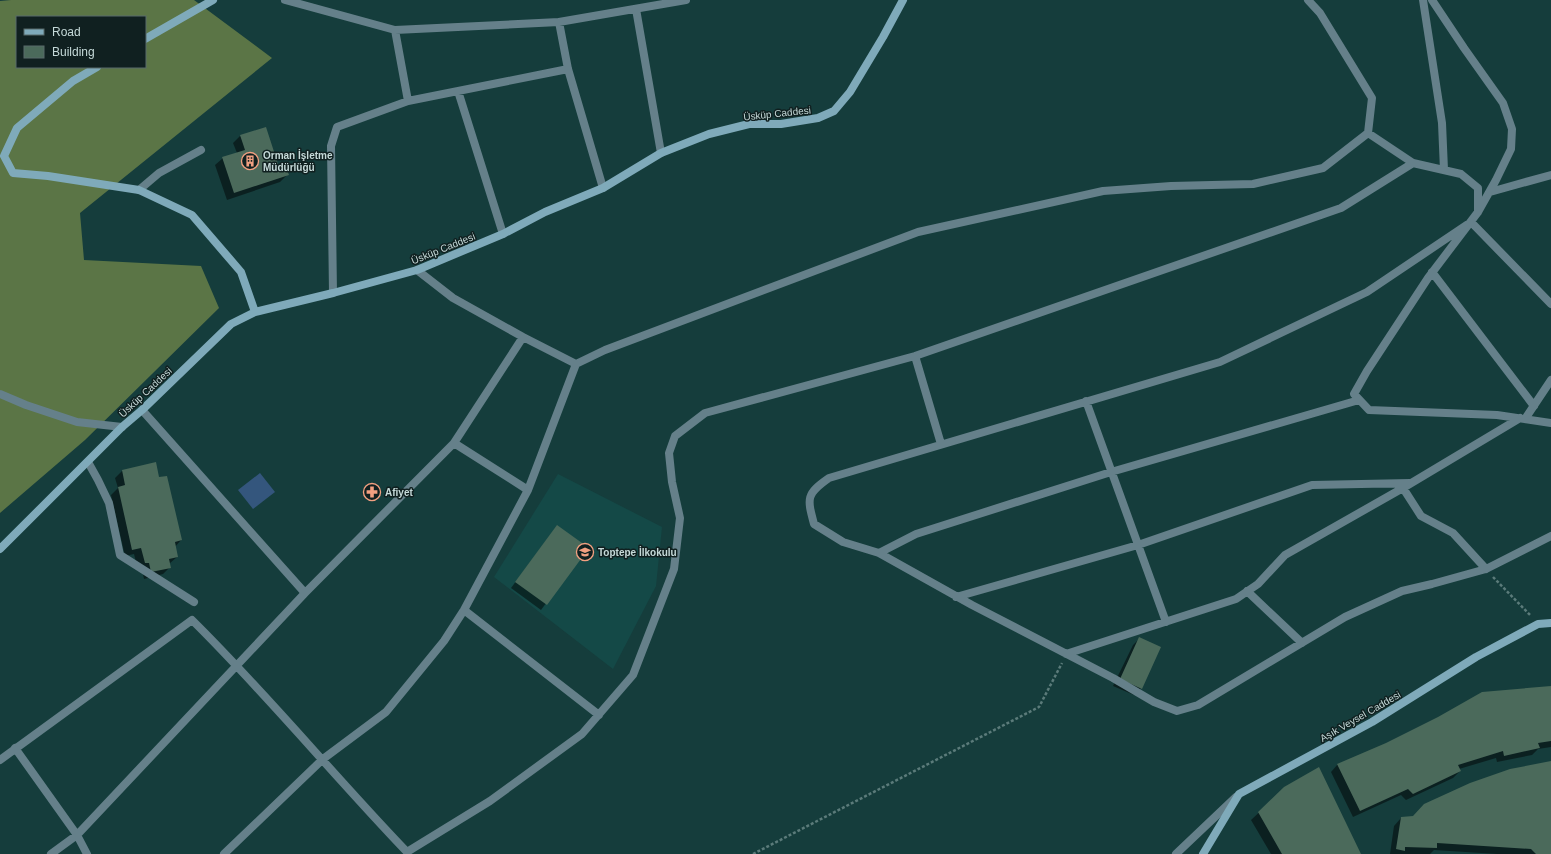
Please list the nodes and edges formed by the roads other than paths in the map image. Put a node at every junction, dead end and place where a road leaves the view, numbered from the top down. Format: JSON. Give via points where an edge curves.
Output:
{"nodes":[{"id":1,"x":213,"y":0,"type":"edge"},
{"id":2,"x":285,"y":0,"type":"edge"},
{"id":3,"x":686,"y":0,"type":"edge"},
{"id":4,"x":903,"y":0,"type":"edge"},
{"id":5,"x":1308,"y":0,"type":"edge"},
{"id":6,"x":1423,"y":0,"type":"edge"},
{"id":7,"x":1432,"y":0,"type":"edge"},
{"id":8,"x":636,"y":9,"type":"junction"},
{"id":9,"x":559,"y":22,"type":"junction"},
{"id":10,"x":395,"y":30,"type":"junction"},
{"id":11,"x":146,"y":38,"type":"edge"},
{"id":12,"x":95,"y":68,"type":"edge"},
{"id":13,"x":568,"y":69,"type":"junction"},
{"id":14,"x":458,"y":91,"type":"junction"},
{"id":15,"x":408,"y":101,"type":"junction"},
{"id":16,"x":1368,"y":133,"type":"junction"},
{"id":17,"x":201,"y":150,"type":"dead end"},
{"id":18,"x":661,"y":152,"type":"junction"},
{"id":19,"x":1413,"y":163,"type":"junction"},
{"id":20,"x":1444,"y":170,"type":"junction"},
{"id":21,"x":1551,"y":175,"type":"edge"},
{"id":22,"x":603,"y":188,"type":"junction"},
{"id":23,"x":139,"y":190,"type":"junction"},
{"id":24,"x":1490,"y":192,"type":"junction"},
{"id":25,"x":1478,"y":212,"type":"junction"},
{"id":26,"x":1471,"y":222,"type":"junction"},
{"id":27,"x":503,"y":234,"type":"junction"},
{"id":28,"x":417,"y":270,"type":"junction"},
{"id":29,"x":1432,"y":272,"type":"junction"},
{"id":30,"x":333,"y":293,"type":"junction"},
{"id":31,"x":1551,"y":304,"type":"edge"},
{"id":32,"x":255,"y":312,"type":"junction"},
{"id":33,"x":523,"y":337,"type":"junction"},
{"id":34,"x":915,"y":356,"type":"junction"},
{"id":35,"x":576,"y":364,"type":"junction"},
{"id":36,"x":1551,"y":380,"type":"edge"},
{"id":37,"x":0,"y":394,"type":"edge"},
{"id":38,"x":1359,"y":400,"type":"junction"},
{"id":39,"x":1086,"y":401,"type":"junction"},
{"id":40,"x":1534,"y":406,"type":"junction"},
{"id":41,"x":142,"y":410,"type":"junction"},
{"id":42,"x":1522,"y":419,"type":"junction"},
{"id":43,"x":1551,"y":423,"type":"edge"},
{"id":44,"x":122,"y":427,"type":"junction"},
{"id":45,"x":454,"y":443,"type":"junction"},
{"id":46,"x":941,"y":444,"type":"junction"},
{"id":47,"x":88,"y":462,"type":"junction"},
{"id":48,"x":1111,"y":472,"type":"junction"},
{"id":49,"x":1412,"y":482,"type":"junction"},
{"id":50,"x":1403,"y":488,"type":"junction"},
{"id":51,"x":528,"y":490,"type":"junction"},
{"id":52,"x":1551,"y":536,"type":"edge"},
{"id":53,"x":1138,"y":545,"type":"junction"},
{"id":54,"x":0,"y":549,"type":"edge"},
{"id":55,"x":879,"y":553,"type":"junction"},
{"id":56,"x":1486,"y":569,"type":"junction"},
{"id":57,"x":1247,"y":591,"type":"junction"},
{"id":58,"x":305,"y":593,"type":"junction"},
{"id":59,"x":956,"y":597,"type":"junction"},
{"id":60,"x":194,"y":602,"type":"dead end"},
{"id":61,"x":464,"y":610,"type":"junction"},
{"id":62,"x":1166,"y":622,"type":"junction"},
{"id":63,"x":1551,"y":624,"type":"edge"},
{"id":64,"x":1302,"y":643,"type":"junction"},
{"id":65,"x":1066,"y":654,"type":"junction"},
{"id":66,"x":237,"y":664,"type":"junction"},
{"id":67,"x":599,"y":715,"type":"junction"},
{"id":68,"x":15,"y":748,"type":"junction"},
{"id":69,"x":323,"y":759,"type":"junction"},
{"id":70,"x":0,"y":760,"type":"edge"},
{"id":71,"x":1238,"y":794,"type":"junction"},
{"id":72,"x":77,"y":835,"type":"junction"},
{"id":73,"x":406,"y":853,"type":"edge"},
{"id":74,"x":51,"y":854,"type":"edge"},
{"id":75,"x":87,"y":854,"type":"edge"},
{"id":76,"x":224,"y":854,"type":"edge"},
{"id":77,"x":1176,"y":854,"type":"edge"},
{"id":78,"x":1203,"y":854,"type":"edge"}],
"edges":[{"from":1,"to":11,"type":"street"},
{"from":2,"to":10,"type":"street"},
{"from":3,"to":8,"type":"street"},
{"from":4,"to":18,"type":"street","name":"Üsküp Caddesi","via":[[850,92],[834,111],[811,120],[781,124],[749,124],[709,134]]},
{"from":5,"to":16,"type":"street","via":[[1320,13],[1372,98]]},
{"from":6,"to":20,"type":"street","via":[[1442,123]]},
{"from":7,"to":24,"type":"street","via":[[1502,103],[1512,129],[1511,148]]},
{"from":8,"to":9,"type":"street"},
{"from":8,"to":18,"type":"street"},
{"from":9,"to":10,"type":"street"},
{"from":9,"to":13,"type":"street"},
{"from":10,"to":15,"type":"street"},
{"from":12,"to":23,"type":"street","via":[[73,81],[17,128],[4,156],[13,173]]},
{"from":13,"to":14,"type":"street"},
{"from":13,"to":22,"type":"street"},
{"from":14,"to":15,"type":"street"},
{"from":14,"to":27,"type":"street"},
{"from":15,"to":30,"type":"street","via":[[337,127],[331,146]]},
{"from":16,"to":19,"type":"street"},
{"from":16,"to":35,"type":"street","via":[[1323,168],[1254,184],[1103,191],[918,232],[605,350]]},
{"from":17,"to":23,"type":"street","via":[[159,173]]},
{"from":18,"to":22,"type":"street","name":"Üsküp Caddesi"},
{"from":19,"to":20,"type":"street"},
{"from":19,"to":34,"type":"street","via":[[1341,208]]},
{"from":20,"to":25,"type":"street","via":[[1461,174],[1478,188]]},
{"from":21,"to":24,"type":"street"},
{"from":22,"to":27,"type":"street","name":"Üsküp Caddesi","via":[[545,212]]},
{"from":23,"to":32,"type":"street","via":[[192,215],[241,272]]},
{"from":24,"to":25,"type":"street"},
{"from":25,"to":26,"type":"street"},
{"from":26,"to":29,"type":"street"},
{"from":26,"to":31,"type":"street"},
{"from":26,"to":39,"type":"street","via":[[1367,292],[1220,362]]},
{"from":27,"to":28,"type":"street","name":"Üsküp Caddesi"},
{"from":28,"to":30,"type":"street","name":"Üsküp Caddesi"},
{"from":28,"to":33,"type":"street","via":[[453,298]]},
{"from":29,"to":38,"type":"street","via":[[1357,388],[1354,394]]},
{"from":29,"to":40,"type":"street"},
{"from":30,"to":32,"type":"street","name":"Üsküp Caddesi"},
{"from":32,"to":41,"type":"street","name":"Üsküp Caddesi","via":[[231,324]]},
{"from":33,"to":35,"type":"street"},
{"from":33,"to":45,"type":"street"},
{"from":34,"to":46,"type":"street"},
{"from":34,"to":67,"type":"street","via":[[705,413],[675,436],[669,454],[680,518],[674,569],[633,675]]},
{"from":35,"to":51,"type":"street"},
{"from":36,"to":40,"type":"street"},
{"from":37,"to":44,"type":"street","via":[[77,422]]},
{"from":38,"to":42,"type":"street","via":[[1370,410],[1497,415]]},
{"from":38,"to":48,"type":"street"},
{"from":39,"to":46,"type":"street"},
{"from":39,"to":48,"type":"street"},
{"from":40,"to":42,"type":"street"},
{"from":41,"to":44,"type":"street","name":"Üsküp Caddesi"},
{"from":41,"to":58,"type":"street"},
{"from":42,"to":43,"type":"street"},
{"from":42,"to":49,"type":"street"},
{"from":44,"to":47,"type":"street","name":"Üsküp Caddesi"},
{"from":45,"to":51,"type":"street"},
{"from":45,"to":58,"type":"street"},
{"from":46,"to":55,"type":"street","via":[[829,478],[815,487],[808,503],[814,524],[843,542]]},
{"from":47,"to":54,"type":"street","name":"Üsküp Caddesi"},
{"from":47,"to":60,"type":"street","via":[[109,503],[120,555]]},
{"from":48,"to":53,"type":"street"},
{"from":48,"to":55,"type":"street","via":[[916,534]]},
{"from":49,"to":50,"type":"street"},
{"from":49,"to":53,"type":"street","via":[[1312,485]]},
{"from":50,"to":56,"type":"street","via":[[1422,516],[1453,533]]},
{"from":50,"to":57,"type":"street","via":[[1285,555],[1258,584]]},
{"from":51,"to":61,"type":"street"},
{"from":52,"to":56,"type":"street"},
{"from":53,"to":59,"type":"street"},
{"from":53,"to":62,"type":"street"},
{"from":55,"to":59,"type":"street"},
{"from":56,"to":64,"type":"street","via":[[1402,591],[1345,617]]},
{"from":57,"to":62,"type":"street","via":[[1236,599]]},
{"from":57,"to":64,"type":"street"},
{"from":58,"to":66,"type":"street"},
{"from":59,"to":65,"type":"street"},
{"from":61,"to":67,"type":"street"},
{"from":61,"to":69,"type":"street","via":[[444,641],[386,712]]},
{"from":62,"to":65,"type":"street"},
{"from":63,"to":71,"type":"street","name":"Aşık Veysel Caddesi","via":[[1538,624],[1476,657],[1372,722]]},
{"from":64,"to":65,"type":"street","via":[[1198,705],[1177,711],[1154,702]]},
{"from":66,"to":68,"type":"street","via":[[192,620]]},
{"from":66,"to":69,"type":"street"},
{"from":66,"to":72,"type":"street"},
{"from":67,"to":73,"type":"street","via":[[582,734],[490,801]]},
{"from":68,"to":70,"type":"street"},
{"from":68,"to":72,"type":"street"},
{"from":69,"to":73,"type":"street"},
{"from":69,"to":76,"type":"street"},
{"from":71,"to":77,"type":"street"},
{"from":71,"to":78,"type":"street"},
{"from":72,"to":74,"type":"street"},
{"from":72,"to":75,"type":"street"}]}
